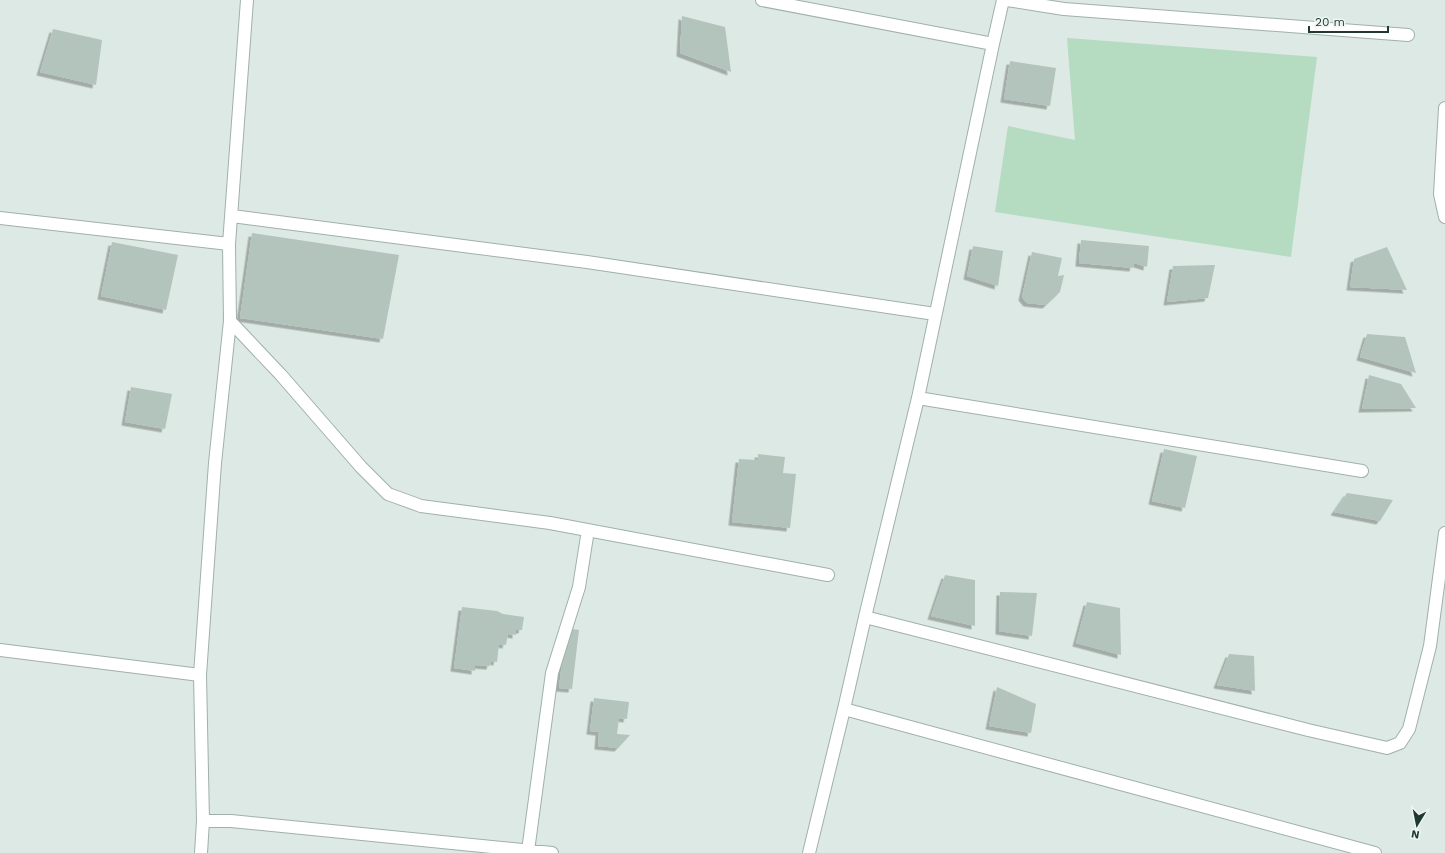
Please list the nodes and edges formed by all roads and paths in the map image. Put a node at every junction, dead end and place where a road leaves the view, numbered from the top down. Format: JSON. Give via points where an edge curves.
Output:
{"nodes":[{"id":1,"x":247,"y":0,"type":"edge"},
{"id":2,"x":762,"y":0,"type":"edge"},
{"id":3,"x":1004,"y":0,"type":"edge"},
{"id":4,"x":1007,"y":0,"type":"edge"},
{"id":5,"x":1408,"y":35,"type":"dead end"},
{"id":6,"x":993,"y":44,"type":"junction"},
{"id":7,"x":1445,"y":108,"type":"edge"},
{"id":8,"x":232,"y":216,"type":"junction"},
{"id":9,"x":1445,"y":217,"type":"edge"},
{"id":10,"x":0,"y":218,"type":"edge"},
{"id":11,"x":230,"y":244,"type":"junction"},
{"id":12,"x":935,"y":314,"type":"junction"},
{"id":13,"x":230,"y":321,"type":"junction"},
{"id":14,"x":918,"y":398,"type":"junction"},
{"id":15,"x":1362,"y":471,"type":"dead end"},
{"id":16,"x":588,"y":530,"type":"junction"},
{"id":17,"x":1445,"y":533,"type":"edge"},
{"id":18,"x":828,"y":575,"type":"dead end"},
{"id":19,"x":866,"y":617,"type":"junction"},
{"id":20,"x":0,"y":650,"type":"edge"},
{"id":21,"x":200,"y":675,"type":"junction"},
{"id":22,"x":844,"y":709,"type":"junction"},
{"id":23,"x":203,"y":821,"type":"junction"},
{"id":24,"x":528,"y":851,"type":"junction"},
{"id":25,"x":201,"y":853,"type":"edge"},
{"id":26,"x":552,"y":853,"type":"edge"},
{"id":27,"x":809,"y":853,"type":"edge"},
{"id":28,"x":1375,"y":853,"type":"edge"}],
"edges":[{"from":1,"to":8,"type":"street"},
{"from":2,"to":6,"type":"street"},
{"from":3,"to":6,"type":"street"},
{"from":4,"to":5,"type":"street","via":[[1064,9]]},
{"from":6,"to":12,"type":"street"},
{"from":7,"to":9,"type":"street","via":[[1440,194]]},
{"from":8,"to":11,"type":"street"},
{"from":8,"to":12,"type":"street","via":[[587,262]]},
{"from":10,"to":11,"type":"street"},
{"from":11,"to":13,"type":"street"},
{"from":12,"to":14,"type":"street"},
{"from":13,"to":16,"type":"street","via":[[388,494],[421,506]]},
{"from":13,"to":21,"type":"street","via":[[215,463]]},
{"from":14,"to":15,"type":"street"},
{"from":14,"to":19,"type":"street"},
{"from":16,"to":18,"type":"street"},
{"from":16,"to":24,"type":"street","via":[[580,587],[552,673]]},
{"from":17,"to":19,"type":"street","via":[[1430,646],[1409,729],[1400,743],[1387,748]]},
{"from":19,"to":22,"type":"street"},
{"from":20,"to":21,"type":"street"},
{"from":21,"to":23,"type":"street"},
{"from":22,"to":27,"type":"street"},
{"from":22,"to":28,"type":"street"},
{"from":23,"to":24,"type":"street","via":[[231,821]]},
{"from":23,"to":25,"type":"street"},
{"from":24,"to":26,"type":"street"}]}
